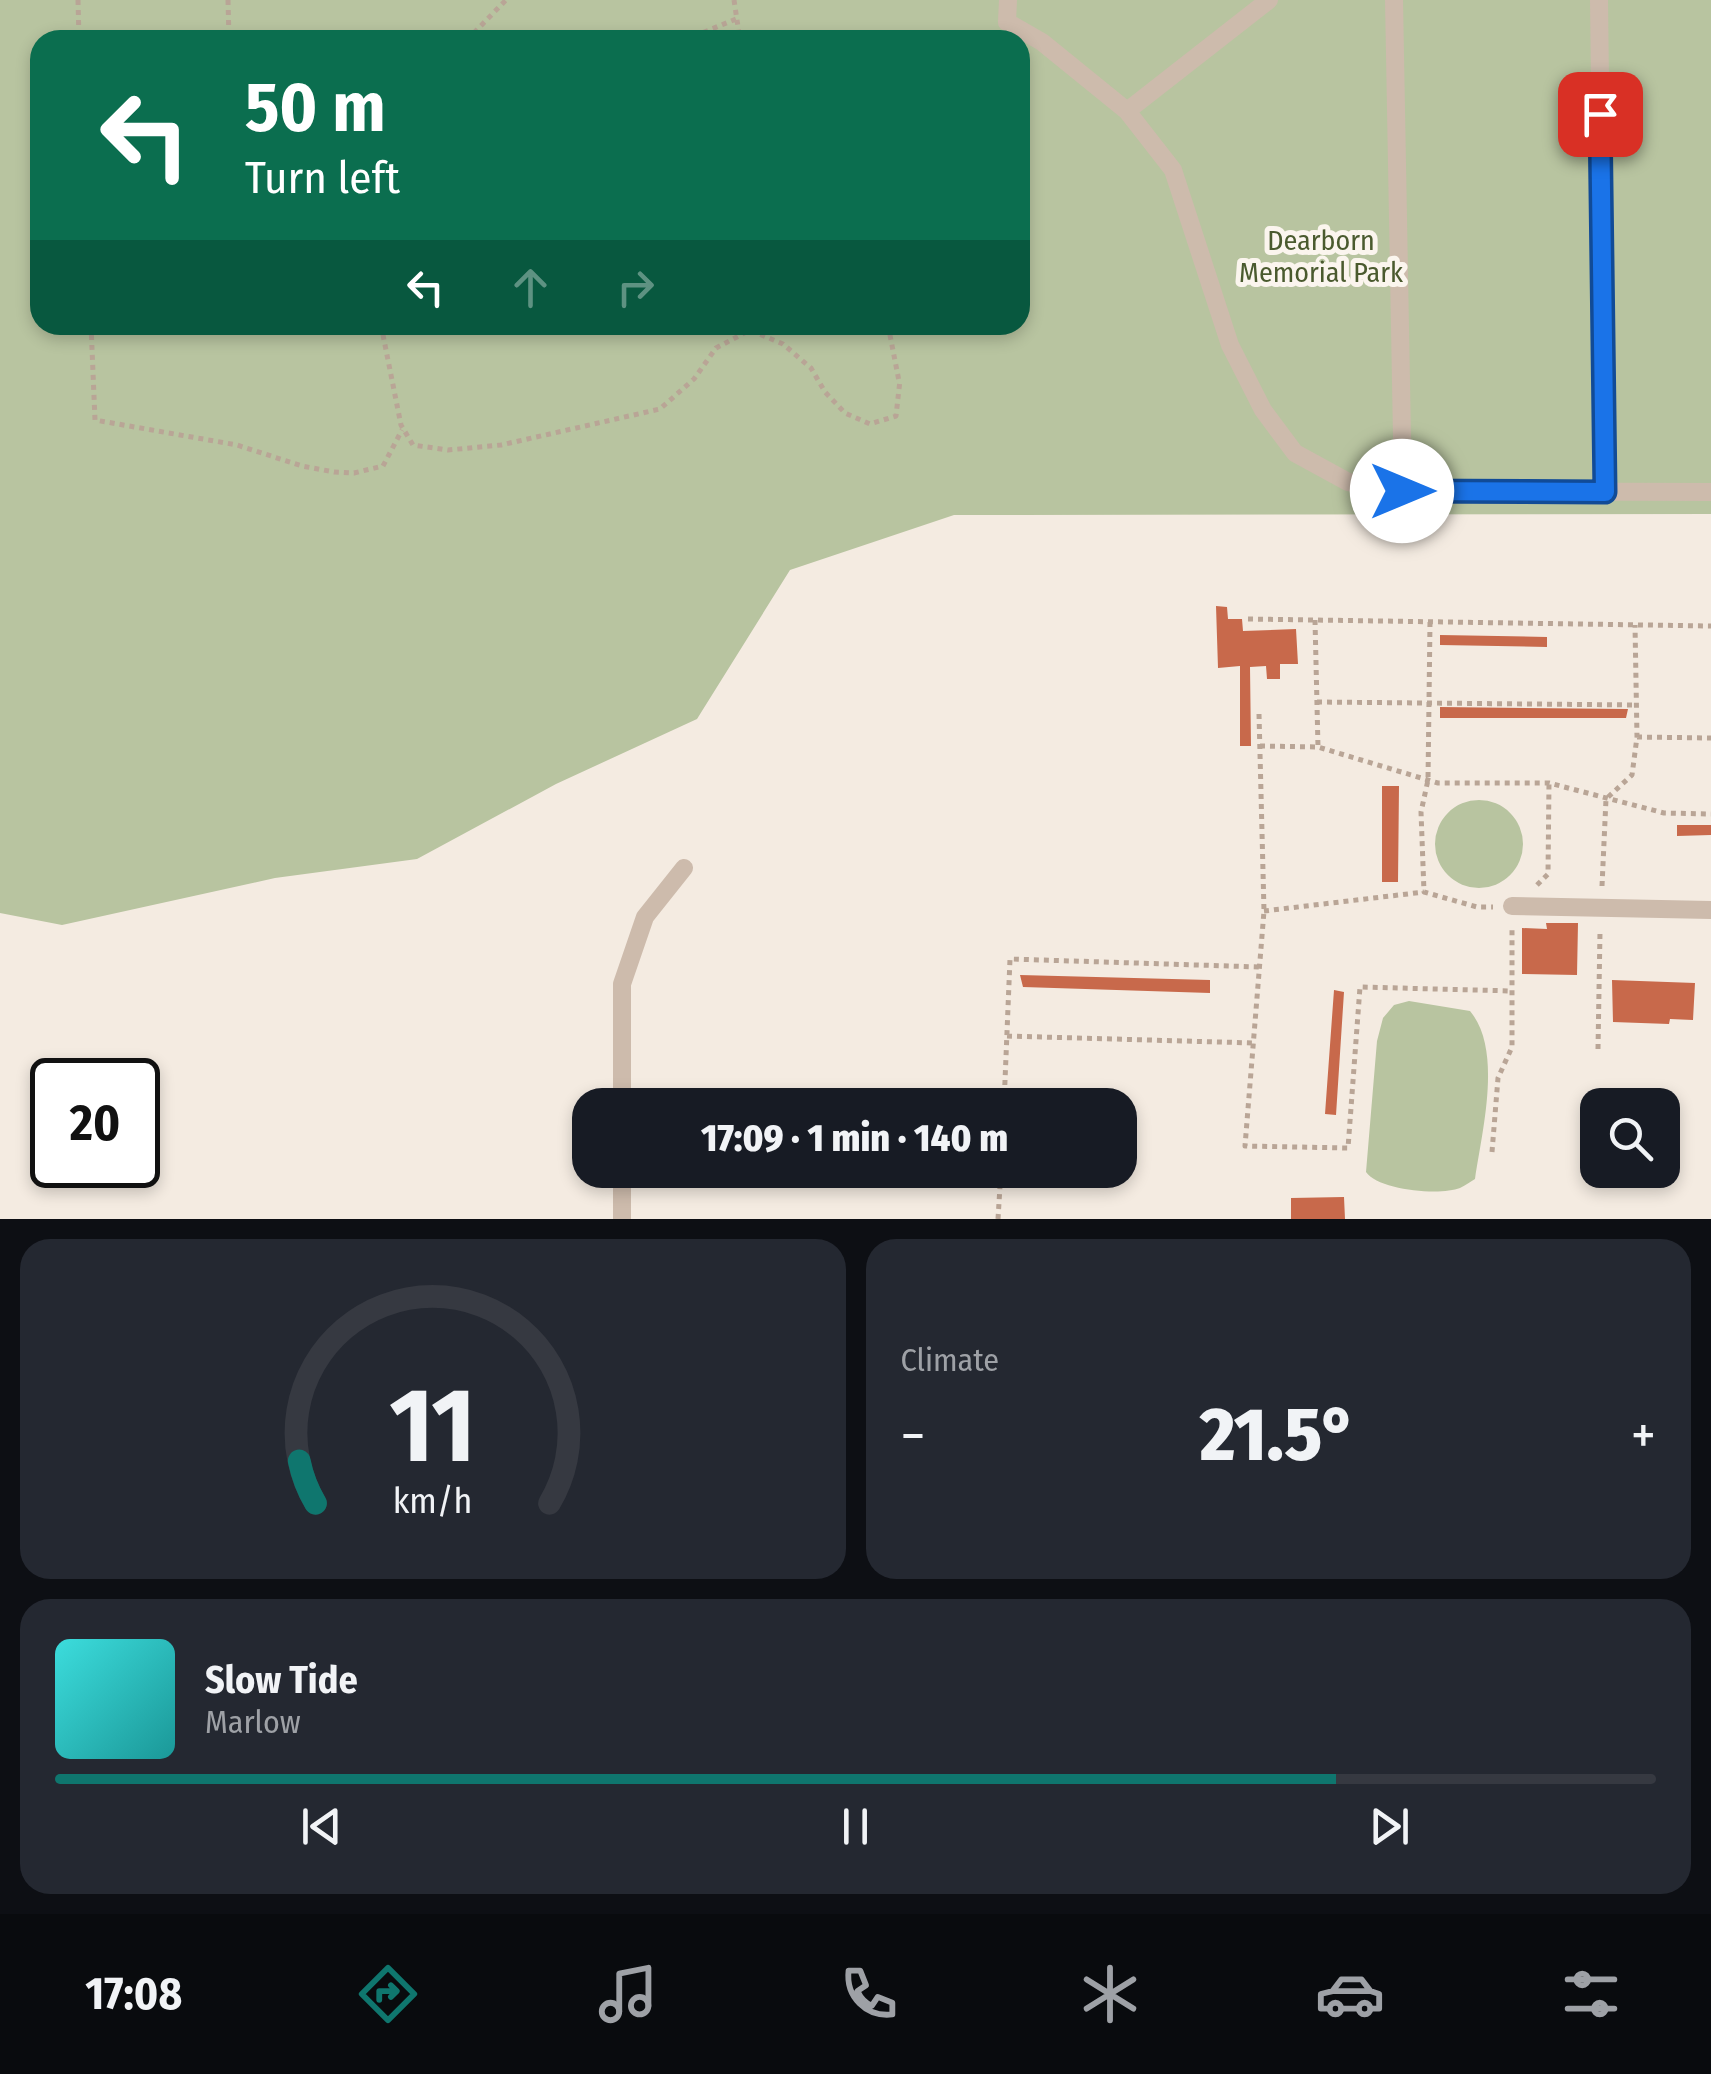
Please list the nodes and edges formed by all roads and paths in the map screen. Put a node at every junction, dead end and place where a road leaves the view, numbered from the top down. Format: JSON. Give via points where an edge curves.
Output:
{"nodes":[{"id":1,"x":78,"y":0,"type":"edge"},
{"id":2,"x":228,"y":0,"type":"edge"},
{"id":3,"x":506,"y":0,"type":"edge"},
{"id":4,"x":734,"y":0,"type":"edge"},
{"id":5,"x":1008,"y":0,"type":"edge"},
{"id":6,"x":1269,"y":0,"type":"edge"},
{"id":7,"x":1394,"y":0,"type":"edge"},
{"id":8,"x":1599,"y":0,"type":"edge"},
{"id":9,"x":736,"y":19,"type":"junction"},
{"id":10,"x":79,"y":30,"type":"edge"},
{"id":11,"x":228,"y":30,"type":"edge"},
{"id":12,"x":477,"y":30,"type":"edge"},
{"id":13,"x":709,"y":30,"type":"edge"},
{"id":14,"x":738,"y":30,"type":"edge"},
{"id":15,"x":1021,"y":30,"type":"edge"},
{"id":16,"x":1030,"y":35,"type":"edge"},
{"id":17,"x":1127,"y":111,"type":"junction"},
{"id":18,"x":91,"y":335,"type":"edge"},
{"id":19,"x":383,"y":335,"type":"edge"},
{"id":20,"x":741,"y":335,"type":"edge"},
{"id":21,"x":762,"y":335,"type":"edge"},
{"id":22,"x":890,"y":335,"type":"edge"},
{"id":23,"x":403,"y":428,"type":"junction"},
{"id":24,"x":1402,"y":491,"type":"junction"},
{"id":25,"x":1605,"y":492,"type":"junction"},
{"id":26,"x":1711,"y":492,"type":"edge"},
{"id":27,"x":1248,"y":618,"type":"dead end"},
{"id":28,"x":1316,"y":620,"type":"junction"},
{"id":29,"x":1430,"y":622,"type":"junction"},
{"id":30,"x":1635,"y":625,"type":"junction"},
{"id":31,"x":1711,"y":626,"type":"edge"},
{"id":32,"x":1317,"y":702,"type":"junction"},
{"id":33,"x":1429,"y":702,"type":"junction"},
{"id":34,"x":1637,"y":704,"type":"junction"},
{"id":35,"x":1259,"y":714,"type":"dead end"},
{"id":36,"x":1638,"y":737,"type":"junction"},
{"id":37,"x":1711,"y":738,"type":"edge"},
{"id":38,"x":1260,"y":746,"type":"junction"},
{"id":39,"x":1318,"y":747,"type":"junction"},
{"id":40,"x":1428,"y":780,"type":"junction"},
{"id":41,"x":1549,"y":783,"type":"junction"},
{"id":42,"x":1606,"y":799,"type":"junction"},
{"id":43,"x":1711,"y":814,"type":"edge"},
{"id":44,"x":684,"y":868,"type":"dead end"},
{"id":45,"x":1424,"y":892,"type":"junction"},
{"id":46,"x":1512,"y":906,"type":"junction"},
{"id":47,"x":1601,"y":908,"type":"junction"},
{"id":48,"x":1711,"y":910,"type":"edge"},
{"id":49,"x":1264,"y":911,"type":"junction"},
{"id":50,"x":1260,"y":968,"type":"junction"},
{"id":51,"x":1512,"y":991,"type":"junction"},
{"id":52,"x":1007,"y":1036,"type":"junction"},
{"id":53,"x":1254,"y":1043,"type":"junction"},
{"id":54,"x":1598,"y":1048,"type":"dead end"},
{"id":55,"x":622,"y":1088,"type":"edge"},
{"id":56,"x":1005,"y":1088,"type":"edge"},
{"id":57,"x":1492,"y":1152,"type":"dead end"},
{"id":58,"x":622,"y":1188,"type":"edge"},
{"id":59,"x":999,"y":1188,"type":"edge"},
{"id":60,"x":622,"y":1219,"type":"edge"},
{"id":61,"x":998,"y":1219,"type":"edge"}],
"edges":[{"from":1,"to":10,"type":"path"},
{"from":2,"to":11,"type":"path"},
{"from":3,"to":12,"type":"path"},
{"from":4,"to":9,"type":"path"},
{"from":5,"to":15,"type":"lane","via":[[1007,22]]},
{"from":6,"to":17,"type":"lane"},
{"from":7,"to":24,"type":"lane"},
{"from":8,"to":25,"type":"lane"},
{"from":9,"to":13,"type":"path"},
{"from":9,"to":14,"type":"path"},
{"from":16,"to":17,"type":"lane"},
{"from":17,"to":24,"type":"lane","via":[[1173,170],[1219,316],[1263,410],[1295,453],[1348,482]]},
{"from":18,"to":23,"type":"path","via":[[95,420],[236,444],[302,466],[354,474],[383,466]]},
{"from":19,"to":23,"type":"path"},
{"from":20,"to":23,"type":"path","via":[[716,348],[660,409],[501,445],[448,450],[413,445]]},
{"from":21,"to":22,"type":"path","via":[[811,368],[845,412],[870,424],[896,416],[900,381]]},
{"from":24,"to":25,"type":"lane"},
{"from":25,"to":26,"type":"lane"},
{"from":27,"to":28,"type":"path"},
{"from":28,"to":29,"type":"path"},
{"from":28,"to":32,"type":"path"},
{"from":29,"to":30,"type":"path"},
{"from":29,"to":33,"type":"path"},
{"from":30,"to":31,"type":"path"},
{"from":30,"to":34,"type":"path"},
{"from":32,"to":33,"type":"path"},
{"from":32,"to":39,"type":"path"},
{"from":33,"to":34,"type":"path"},
{"from":33,"to":40,"type":"path"},
{"from":34,"to":36,"type":"path"},
{"from":35,"to":38,"type":"path"},
{"from":36,"to":37,"type":"path"},
{"from":36,"to":42,"type":"path","via":[[1632,775]]},
{"from":38,"to":39,"type":"path"},
{"from":38,"to":49,"type":"path"},
{"from":39,"to":40,"type":"path"},
{"from":40,"to":41,"type":"path"},
{"from":40,"to":45,"type":"path"},
{"from":41,"to":42,"type":"path"},
{"from":41,"to":46,"type":"path","via":[[1548,874]]},
{"from":42,"to":43,"type":"path"},
{"from":42,"to":47,"type":"path"},
{"from":44,"to":55,"type":"lane","via":[[645,917],[622,984]]},
{"from":45,"to":46,"type":"path","via":[[1477,907]]},
{"from":45,"to":49,"type":"path"},
{"from":46,"to":47,"type":"lane"},
{"from":46,"to":51,"type":"path"},
{"from":47,"to":48,"type":"lane"},
{"from":47,"to":54,"type":"path"},
{"from":49,"to":50,"type":"path"},
{"from":50,"to":52,"type":"path","via":[[1010,959]]},
{"from":50,"to":53,"type":"path"},
{"from":51,"to":53,"type":"path","via":[[1360,987],[1348,1148],[1245,1146]]},
{"from":51,"to":57,"type":"path","via":[[1512,1047],[1498,1078]]},
{"from":52,"to":53,"type":"path"},
{"from":52,"to":56,"type":"path"},
{"from":58,"to":60,"type":"lane"},
{"from":59,"to":61,"type":"path"}]}
